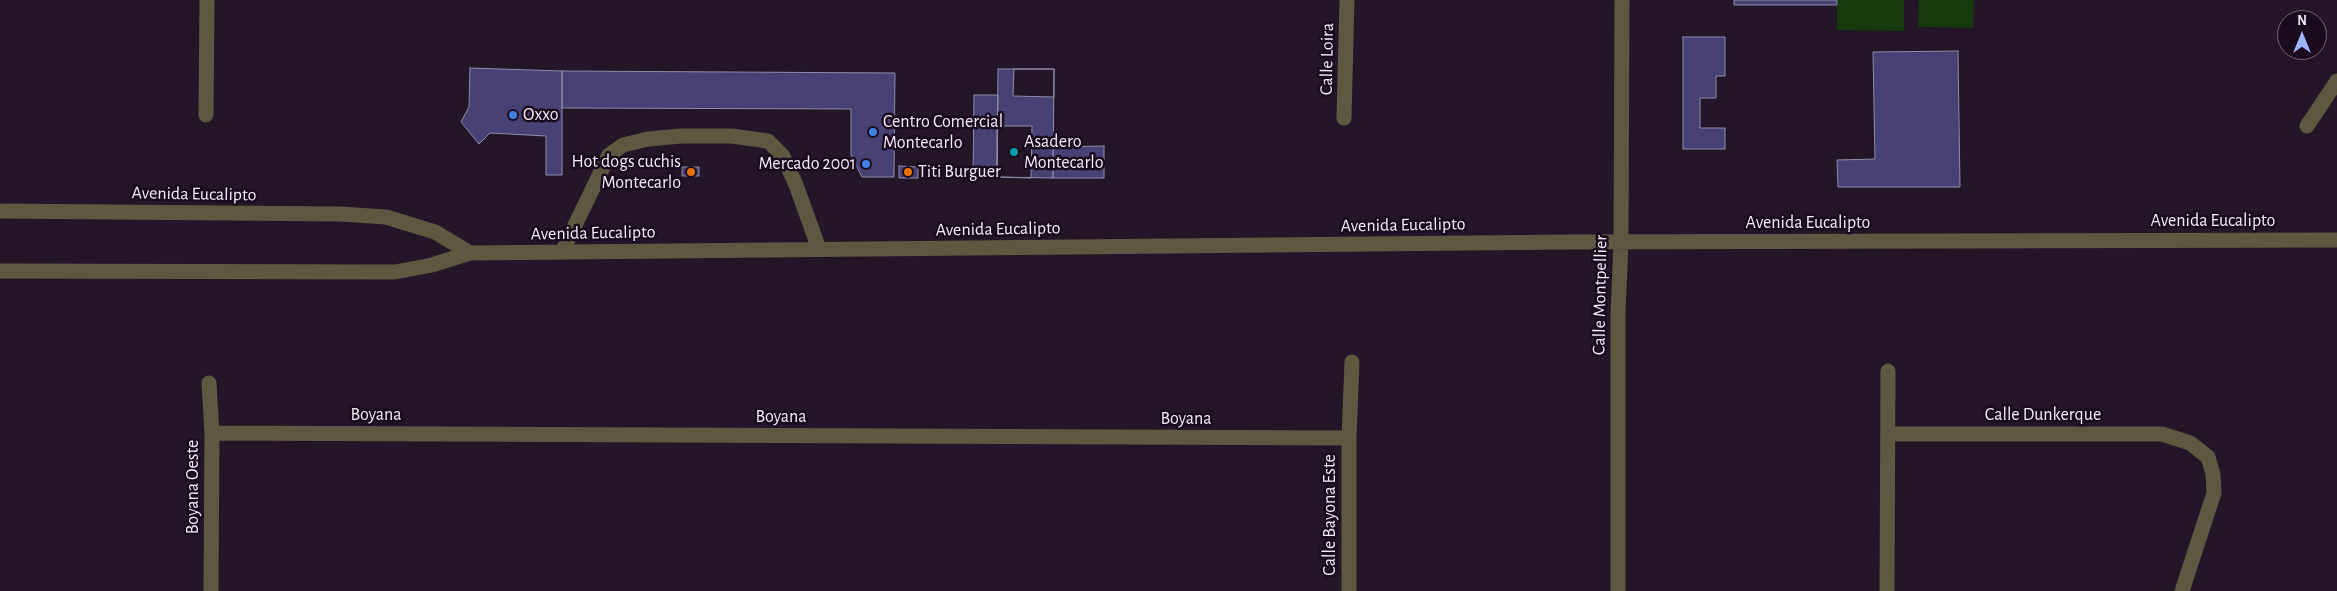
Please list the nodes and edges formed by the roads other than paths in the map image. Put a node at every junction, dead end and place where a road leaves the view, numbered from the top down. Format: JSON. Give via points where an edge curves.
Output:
{"nodes":[{"id":1,"x":207,"y":0,"type":"edge"},
{"id":2,"x":1347,"y":0,"type":"edge"},
{"id":3,"x":1622,"y":0,"type":"edge"},
{"id":4,"x":2337,"y":81,"type":"edge"},
{"id":5,"x":206,"y":115,"type":"dead end"},
{"id":6,"x":1344,"y":118,"type":"dead end"},
{"id":7,"x":2307,"y":126,"type":"dead end"},
{"id":8,"x":0,"y":210,"type":"edge"},
{"id":9,"x":2337,"y":240,"type":"edge"},
{"id":10,"x":1621,"y":242,"type":"junction"},
{"id":11,"x":819,"y":249,"type":"junction"},
{"id":12,"x":562,"y":252,"type":"junction"},
{"id":13,"x":470,"y":253,"type":"junction"},
{"id":14,"x":0,"y":271,"type":"edge"},
{"id":15,"x":1352,"y":362,"type":"dead end"},
{"id":16,"x":1888,"y":371,"type":"dead end"},
{"id":17,"x":209,"y":383,"type":"dead end"},
{"id":18,"x":212,"y":433,"type":"junction"},
{"id":19,"x":1888,"y":434,"type":"junction"},
{"id":20,"x":1349,"y":438,"type":"junction"},
{"id":21,"x":211,"y":591,"type":"edge"},
{"id":22,"x":1349,"y":591,"type":"edge"},
{"id":23,"x":1618,"y":591,"type":"edge"},
{"id":24,"x":1887,"y":591,"type":"edge"},
{"id":25,"x":2182,"y":591,"type":"edge"}],
"edges":[{"from":1,"to":5,"type":"street"},
{"from":2,"to":6,"type":"street","name":"Calle Loira"},
{"from":3,"to":10,"type":"street","name":"Calle Montpellier"},
{"from":4,"to":7,"type":"street"},
{"from":8,"to":13,"type":"street","name":"Avenida Eucalipto","via":[[386,217],[435,232]]},
{"from":9,"to":10,"type":"street","name":"Avenida Eucalipto"},
{"from":10,"to":11,"type":"street","name":"Avenida Eucalipto"},
{"from":10,"to":23,"type":"street","name":"Calle Montpellier"},
{"from":11,"to":12,"type":"street","name":"Avenida Eucalipto"},
{"from":11,"to":12,"type":"street","via":[[783,156],[768,141],[732,136],[681,136],[623,145],[609,154]]},
{"from":12,"to":13,"type":"street","name":"Avenida Eucalipto"},
{"from":13,"to":14,"type":"street","name":"Avenida Eucalipto","via":[[395,272]]},
{"from":15,"to":20,"type":"street","name":"Calle Bayona Este"},
{"from":16,"to":19,"type":"street"},
{"from":17,"to":18,"type":"street","name":"Boyana Oeste"},
{"from":18,"to":20,"type":"street","name":"Boyana"},
{"from":18,"to":21,"type":"street","name":"Boyana Oeste"},
{"from":19,"to":24,"type":"street"},
{"from":19,"to":25,"type":"street","name":"Calle Dunkerque","via":[[2162,434],[2190,443],[2208,457],[2214,493]]},
{"from":20,"to":22,"type":"street","name":"Calle Bayona Este"}]}
